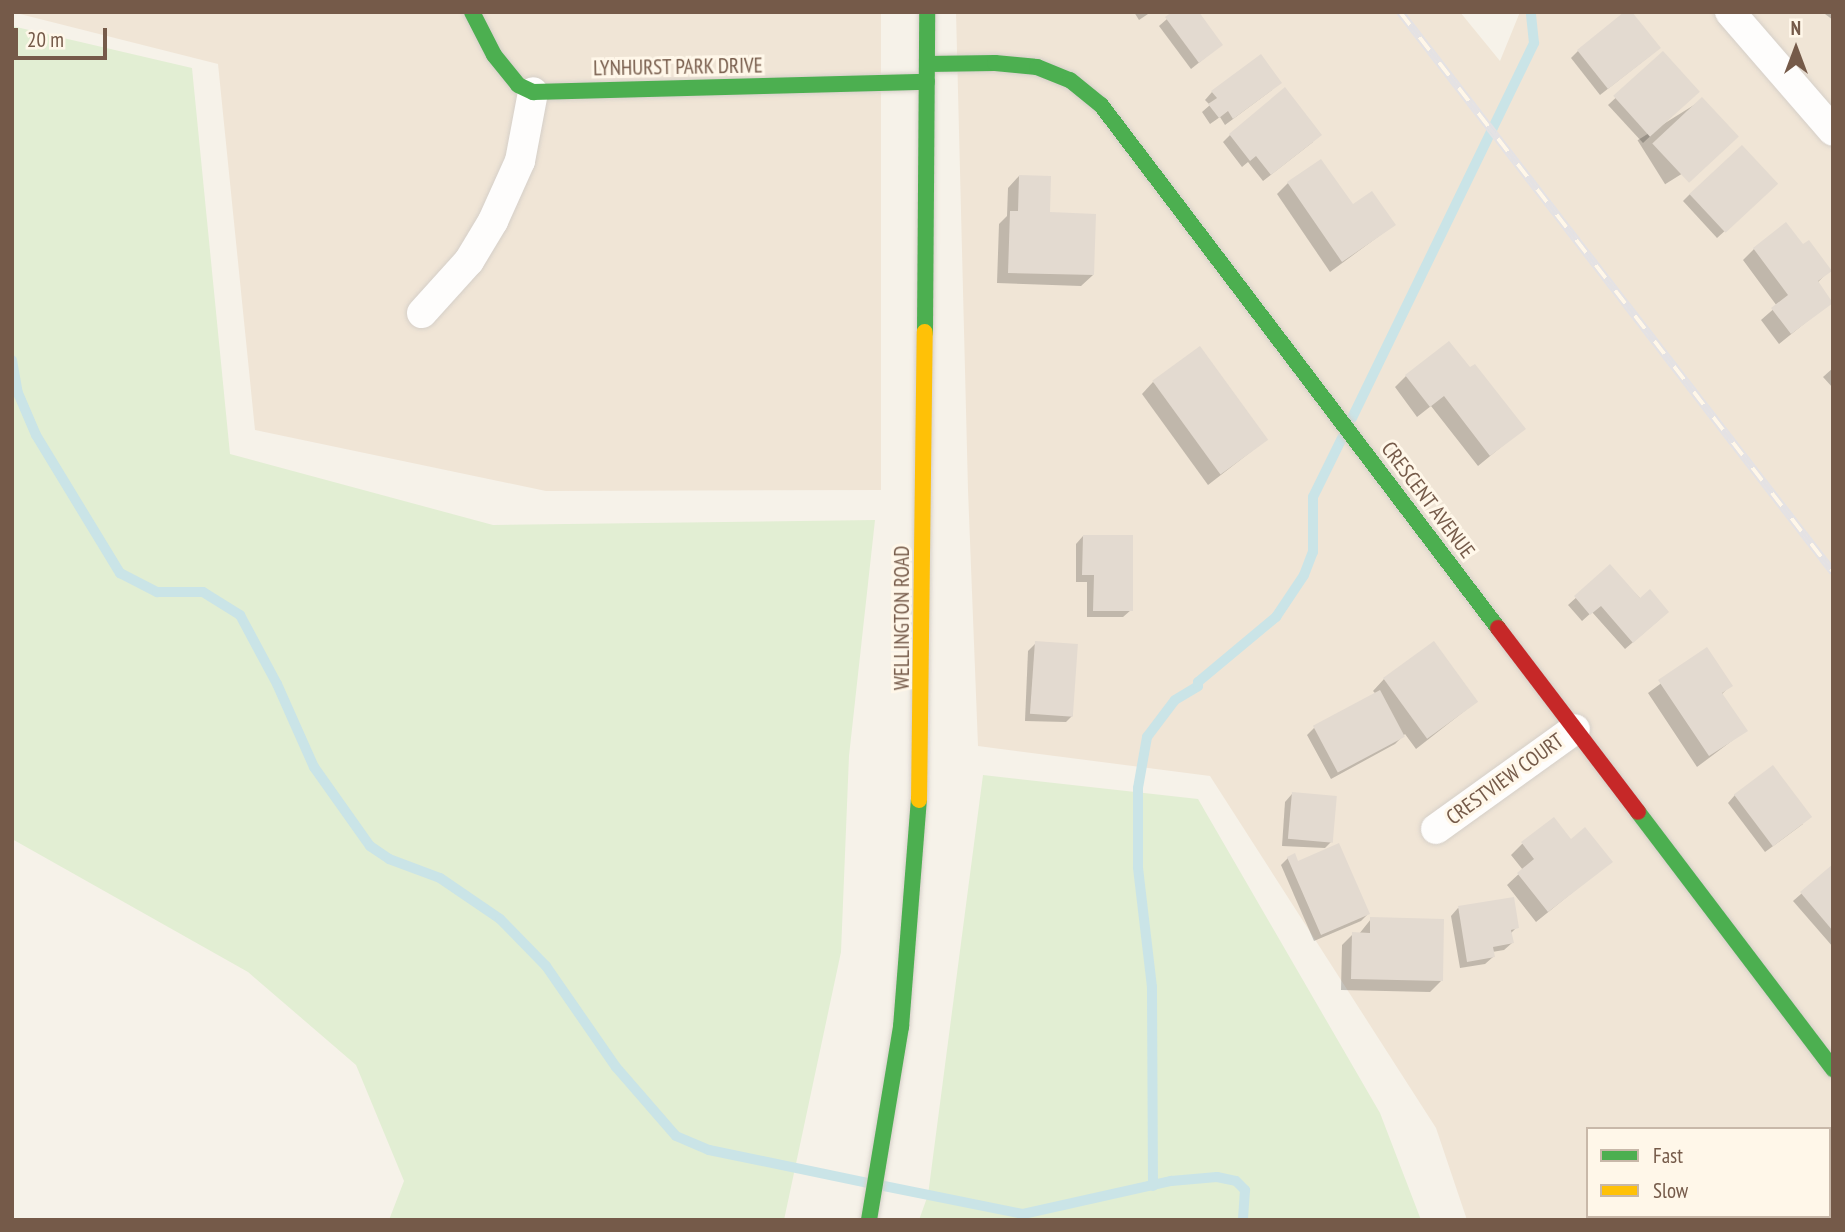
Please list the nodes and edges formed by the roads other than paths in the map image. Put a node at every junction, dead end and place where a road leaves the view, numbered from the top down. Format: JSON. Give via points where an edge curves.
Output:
{"nodes":[{"id":1,"x":472,"y":12,"type":"edge"},
{"id":2,"x":927,"y":12,"type":"edge"},
{"id":3,"x":1730,"y":12,"type":"edge"},
{"id":4,"x":927,"y":64,"type":"junction"},
{"id":5,"x":927,"y":82,"type":"junction"},
{"id":6,"x":533,"y":92,"type":"junction"},
{"id":7,"x":1833,"y":131,"type":"edge"},
{"id":8,"x":422,"y":313,"type":"dead end"},
{"id":9,"x":1575,"y":729,"type":"junction"},
{"id":10,"x":1436,"y":829,"type":"dead end"},
{"id":11,"x":1833,"y":1069,"type":"edge"},
{"id":12,"x":869,"y":1220,"type":"edge"}],
"edges":[{"from":1,"to":6,"type":"street","via":[[494,55],[518,85]]},
{"from":2,"to":4,"type":"street","name":"WELLINGTON ROAD"},
{"from":3,"to":7,"type":"street"},
{"from":4,"to":5,"type":"street","name":"WELLINGTON ROAD"},
{"from":4,"to":9,"type":"street","name":"CRESCENT AVENUE","via":[[1037,67],[1070,80],[1101,105]]},
{"from":5,"to":6,"type":"street","name":"LYNHURST PARK DRIVE"},
{"from":5,"to":12,"type":"street","name":"WELLINGTON ROAD","via":[[922,767],[901,1027]]},
{"from":6,"to":8,"type":"street","via":[[520,161],[493,221],[469,261]]},
{"from":9,"to":10,"type":"street","name":"CRESTVIEW COURT"},
{"from":9,"to":11,"type":"street","name":"CRESCENT AVENUE"}]}
